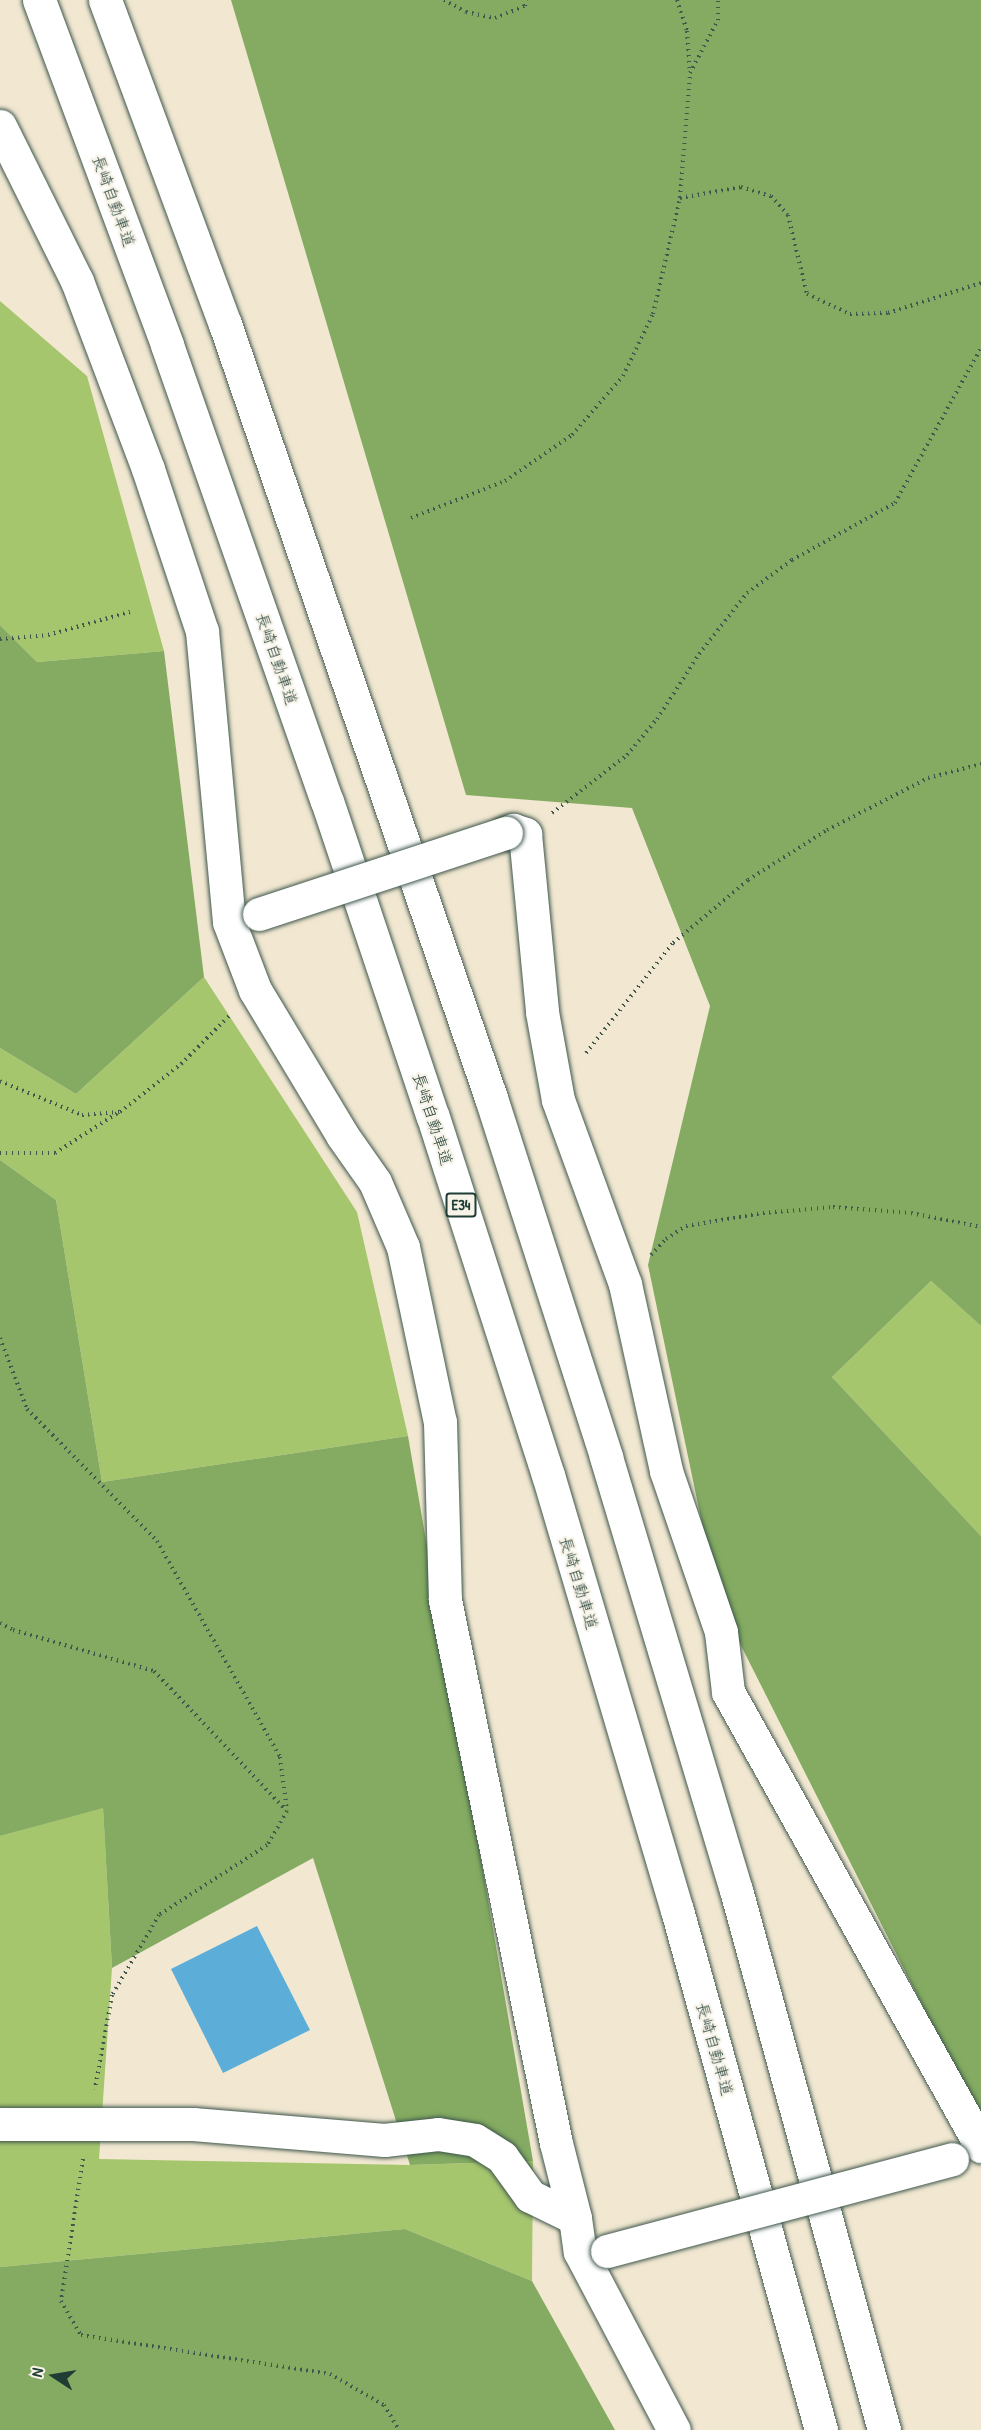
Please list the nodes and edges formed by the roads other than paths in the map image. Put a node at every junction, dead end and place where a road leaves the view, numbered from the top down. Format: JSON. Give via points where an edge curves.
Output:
{"nodes":[{"id":1,"x":39,"y":0,"type":"edge"},
{"id":2,"x":105,"y":0,"type":"edge"},
{"id":3,"x":0,"y":126,"type":"edge"},
{"id":4,"x":244,"y":918,"type":"junction"},
{"id":5,"x":0,"y":2124,"type":"edge"},
{"id":6,"x":971,"y":2151,"type":"edge"},
{"id":7,"x":575,"y":2218,"type":"junction"},
{"id":8,"x":594,"y":2252,"type":"junction"},
{"id":9,"x":674,"y":2430,"type":"edge"},
{"id":10,"x":821,"y":2430,"type":"edge"},
{"id":11,"x":884,"y":2430,"type":"edge"}],
"edges":[{"from":1,"to":10,"type":"main road","name":"長崎自動車道","number":"E34","via":[[167,345],[327,801],[548,1475],[673,1899]]},
{"from":2,"to":11,"type":"main road","via":[[240,369],[513,1165],[606,1457],[736,1890]]},
{"from":3,"to":4,"type":"main road","via":[[77,281],[148,469],[202,631]]},
{"from":4,"to":6,"type":"main road","bridge":true,"via":[[515,833],[558,1100],[625,1284],[666,1471],[721,1632],[728,1692]]},
{"from":4,"to":7,"type":"main road","via":[[255,990],[342,1135],[375,1182],[403,1247],[440,1422],[445,1600],[555,2143]]},
{"from":5,"to":7,"type":"main road","via":[[193,2124],[384,2140],[438,2134],[475,2140],[502,2157],[530,2196]]},
{"from":6,"to":8,"type":"main road","bridge":true},
{"from":7,"to":8,"type":"main road"},
{"from":8,"to":9,"type":"main road"}]}
